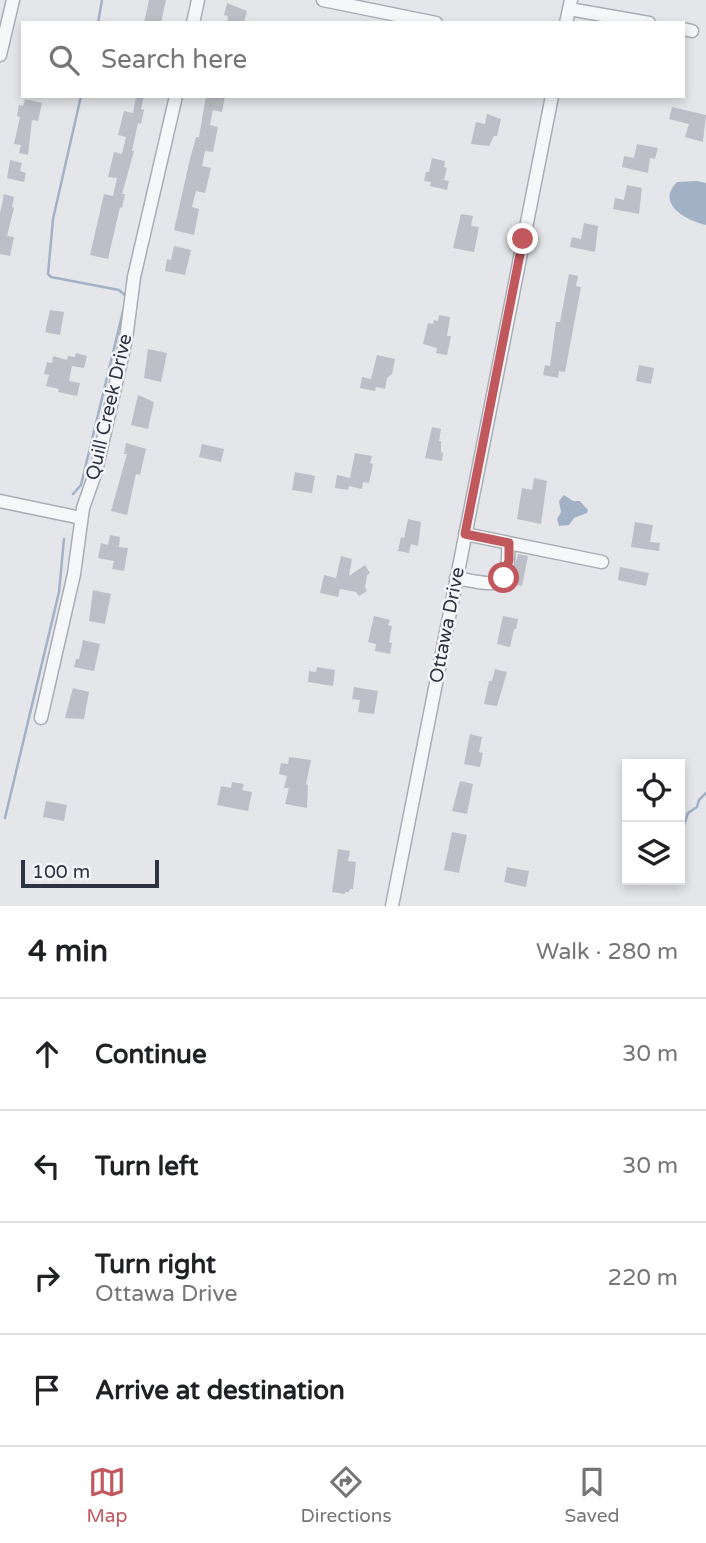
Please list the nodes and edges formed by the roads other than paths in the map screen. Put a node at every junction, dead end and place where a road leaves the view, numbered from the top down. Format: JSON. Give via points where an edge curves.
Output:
{"nodes":[{"id":1,"x":13,"y":0,"type":"edge"},
{"id":2,"x":198,"y":0,"type":"edge"},
{"id":3,"x":323,"y":0,"type":"edge"},
{"id":4,"x":570,"y":4,"type":"edge"},
{"id":5,"x":193,"y":21,"type":"edge"},
{"id":6,"x":426,"y":21,"type":"edge"},
{"id":7,"x":641,"y":21,"type":"edge"},
{"id":8,"x":0,"y":55,"type":"edge"},
{"id":9,"x":176,"y":98,"type":"edge"},
{"id":10,"x":552,"y":98,"type":"edge"},
{"id":11,"x":0,"y":501,"type":"edge"},
{"id":12,"x":81,"y":518,"type":"junction"},
{"id":13,"x":465,"y":534,"type":"junction"},
{"id":14,"x":509,"y":543,"type":"junction"},
{"id":15,"x":602,"y":562,"type":"dead end"},
{"id":16,"x":456,"y":578,"type":"junction"},
{"id":17,"x":41,"y":718,"type":"dead end"},
{"id":18,"x":392,"y":906,"type":"edge"}],
"edges":[{"from":1,"to":8,"type":"street"},
{"from":2,"to":5,"type":"street"},
{"from":3,"to":6,"type":"street"},
{"from":4,"to":7,"type":"street"},
{"from":9,"to":12,"type":"street","name":"Quill Creek Drive","via":[[134,277],[126,339]]},
{"from":10,"to":13,"type":"street","name":"Ottawa Drive"},
{"from":11,"to":12,"type":"street"},
{"from":12,"to":17,"type":"street","name":"Quill Creek Drive","via":[[74,574]]},
{"from":13,"to":14,"type":"street"},
{"from":13,"to":16,"type":"street","name":"Ottawa Drive"},
{"from":14,"to":15,"type":"street"},
{"from":14,"to":16,"type":"street","via":[[507,573],[499,583]]},
{"from":16,"to":18,"type":"street","name":"Ottawa Drive"}]}
